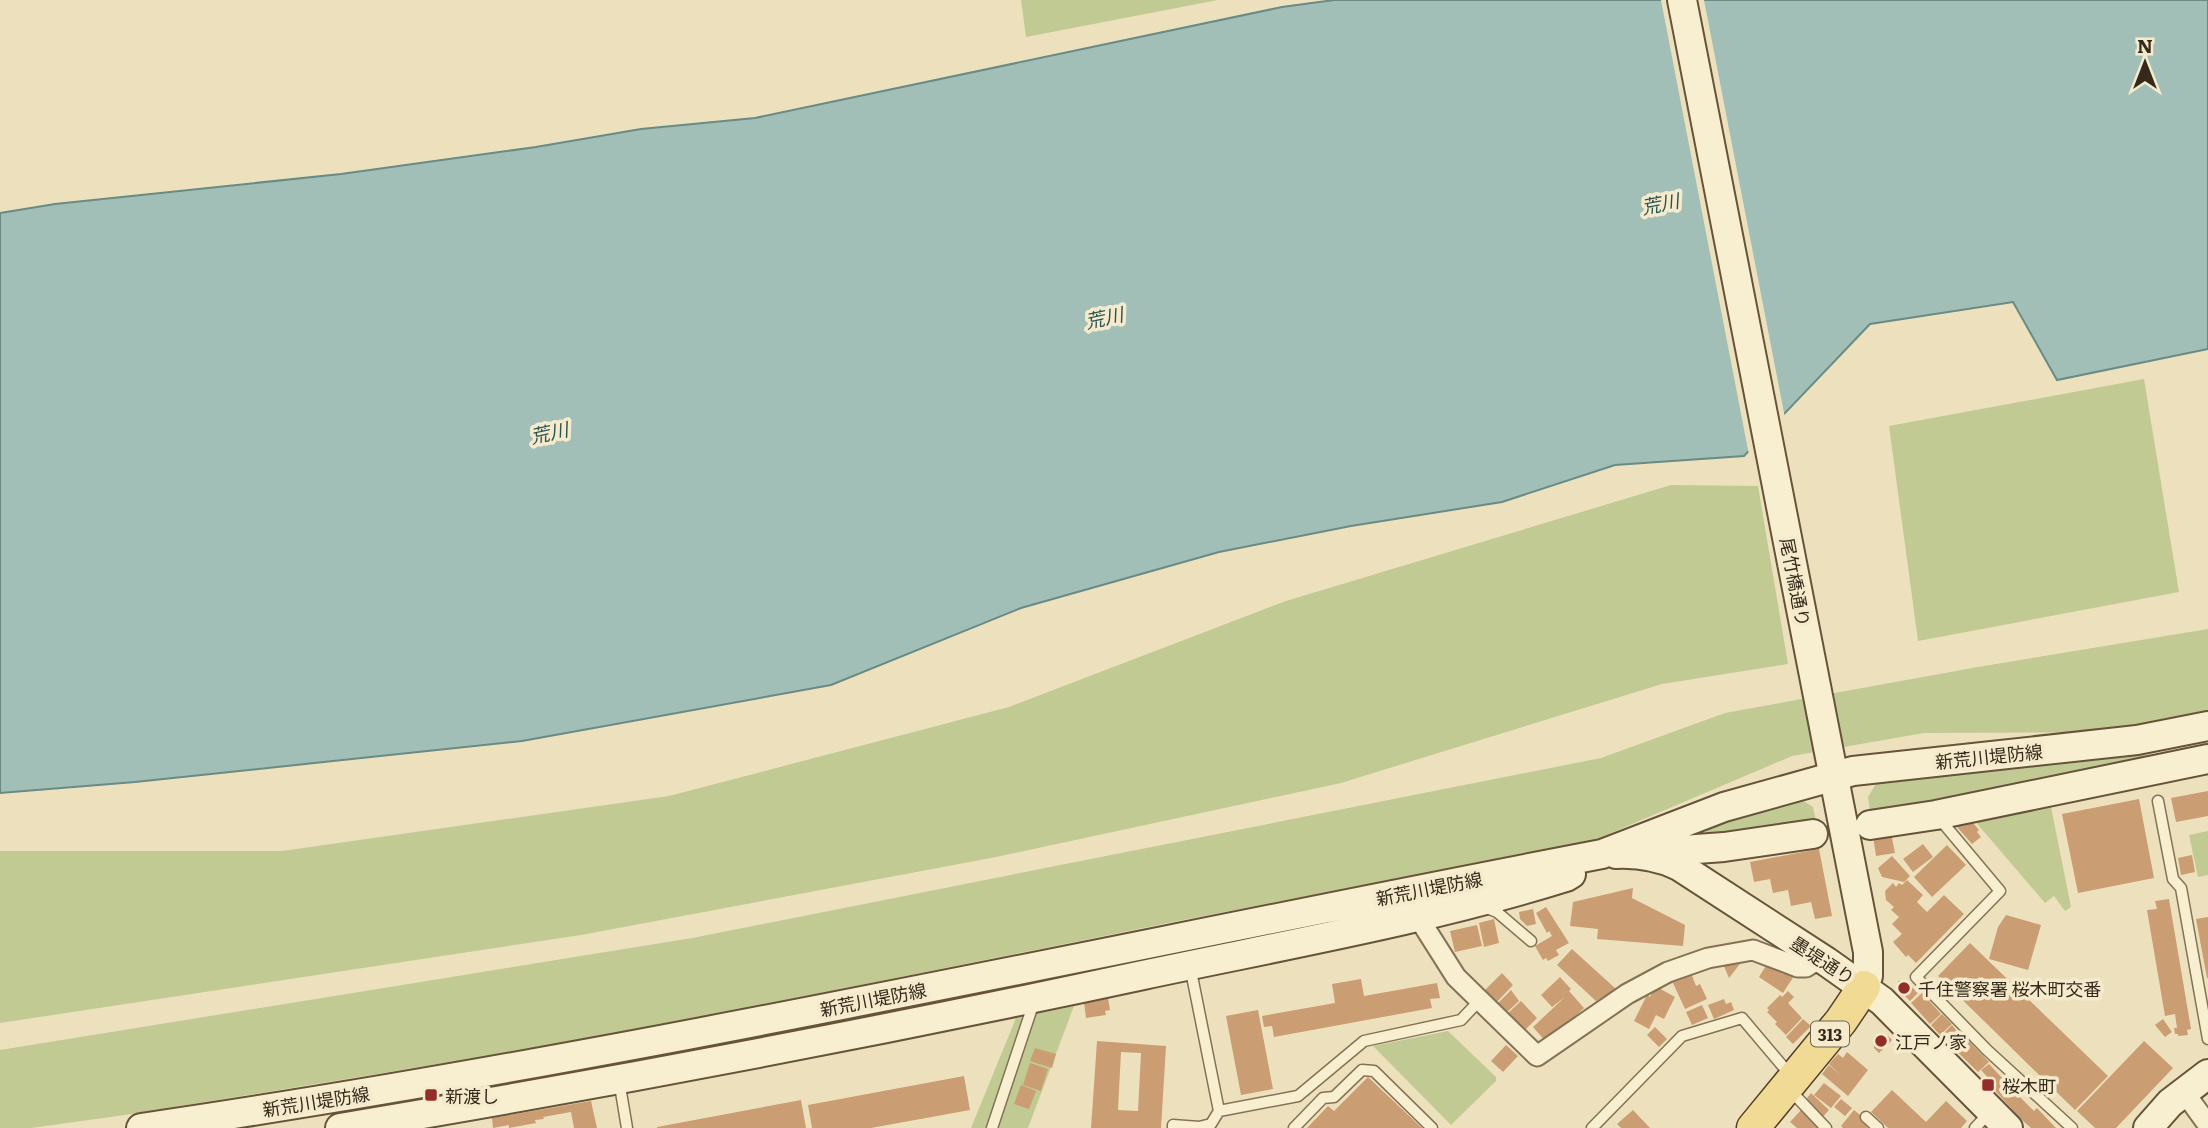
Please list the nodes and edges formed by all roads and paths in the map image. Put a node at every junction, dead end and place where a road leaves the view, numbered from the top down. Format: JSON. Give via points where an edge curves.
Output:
{"nodes":[{"id":1,"x":1682,"y":0,"type":"edge"},
{"id":2,"x":2208,"y":726,"type":"edge"},
{"id":3,"x":2137,"y":740,"type":"junction"},
{"id":4,"x":2208,"y":744,"type":"edge"},
{"id":5,"x":2208,"y":759,"type":"edge"},
{"id":6,"x":1831,"y":763,"type":"junction"},
{"id":7,"x":2158,"y":801,"type":"dead end"},
{"id":8,"x":1936,"y":815,"type":"junction"},
{"id":9,"x":1870,"y":825,"type":"dead end"},
{"id":10,"x":1813,"y":834,"type":"dead end"},
{"id":11,"x":1638,"y":853,"type":"junction"},
{"id":12,"x":1602,"y":854,"type":"junction"},
{"id":13,"x":1481,"y":902,"type":"junction"},
{"id":14,"x":1418,"y":916,"type":"junction"},
{"id":15,"x":1531,"y":941,"type":"dead end"},
{"id":16,"x":1821,"y":958,"type":"junction"},
{"id":17,"x":1190,"y":965,"type":"junction"},
{"id":18,"x":1864,"y":987,"type":"junction"},
{"id":19,"x":1035,"y":998,"type":"junction"},
{"id":20,"x":1479,"y":1001,"type":"junction"},
{"id":21,"x":2208,"y":1039,"type":"edge"},
{"id":22,"x":2208,"y":1074,"type":"edge"},
{"id":23,"x":618,"y":1079,"type":"junction"},
{"id":24,"x":1791,"y":1083,"type":"junction"},
{"id":25,"x":2184,"y":1092,"type":"junction"},
{"id":26,"x":1219,"y":1111,"type":"junction"},
{"id":27,"x":1866,"y":1117,"type":"dead end"},
{"id":28,"x":1991,"y":1122,"type":"edge"},
{"id":29,"x":2208,"y":1125,"type":"edge"},
{"id":30,"x":141,"y":1128,"type":"edge"},
{"id":31,"x":340,"y":1128,"type":"edge"},
{"id":32,"x":627,"y":1128,"type":"edge"},
{"id":33,"x":992,"y":1128,"type":"edge"},
{"id":34,"x":1173,"y":1128,"type":"edge"},
{"id":35,"x":1294,"y":1128,"type":"edge"},
{"id":36,"x":1432,"y":1128,"type":"edge"},
{"id":37,"x":1592,"y":1128,"type":"edge"},
{"id":38,"x":1753,"y":1128,"type":"edge"},
{"id":39,"x":1826,"y":1128,"type":"edge"},
{"id":40,"x":1878,"y":1128,"type":"edge"},
{"id":41,"x":2072,"y":1128,"type":"edge"},
{"id":42,"x":2148,"y":1128,"type":"edge"}],
"edges":[{"from":1,"to":6,"type":"main road","name":"尾竹橋通り"},
{"from":2,"to":3,"type":"main road","name":"新荒川堤防線"},
{"from":3,"to":4,"type":"main road","name":"新荒川堤防線","via":[[2167,752]]},
{"from":3,"to":6,"type":"main road","name":"新荒川堤防線","via":[[1876,767]]},
{"from":5,"to":8,"type":"main road"},
{"from":6,"to":12,"type":"main road","name":"新荒川堤防線"},
{"from":6,"to":18,"type":"main road","name":"尾竹橋通り","via":[[1868,952]]},
{"from":7,"to":21,"type":"lane","via":[[2173,879],[2181,888]]},
{"from":8,"to":9,"type":"main road"},
{"from":8,"to":41,"type":"lane","via":[[2000,891],[1916,977],[1987,1051]]},
{"from":10,"to":11,"type":"main road"},
{"from":11,"to":12,"type":"main road","name":"墨堤通り"},
{"from":11,"to":16,"type":"main road","name":"墨堤通り","via":[[1679,866]]},
{"from":12,"to":13,"type":"main road","name":"新荒川堤防線","via":[[1566,877]]},
{"from":12,"to":30,"type":"main road","name":"新荒川堤防線","via":[[612,1050]]},
{"from":13,"to":14,"type":"main road","name":"新荒川堤防線"},
{"from":13,"to":15,"type":"lane"},
{"from":14,"to":17,"type":"main road","name":"新荒川堤防線"},
{"from":14,"to":20,"type":"street","via":[[1456,977]]},
{"from":16,"to":18,"type":"main road","name":"墨堤通り"},
{"from":16,"to":20,"type":"street","via":[[1806,967],[1753,950],[1708,958],[1627,994],[1537,1056]]},
{"from":17,"to":19,"type":"main road","name":"新荒川堤防線"},
{"from":17,"to":26,"type":"lane"},
{"from":18,"to":24,"type":"main road","name":"尾竹橋通り","number":"313"},
{"from":18,"to":28,"type":"main road","name":"墨堤通り","via":[[1897,1015]]},
{"from":19,"to":23,"type":"main road","name":"新荒川堤防線"},
{"from":19,"to":33,"type":"lane"},
{"from":20,"to":26,"type":"lane","via":[[1461,1020],[1364,1041],[1298,1096]]},
{"from":22,"to":25,"type":"main road"},
{"from":23,"to":31,"type":"main road","name":"新荒川堤防線"},
{"from":23,"to":32,"type":"lane"},
{"from":24,"to":37,"type":"lane","via":[[1742,1018],[1682,1036]]},
{"from":24,"to":38,"type":"main road","name":"尾竹橋通り","number":"313"},
{"from":24,"to":39,"type":"lane"},
{"from":25,"to":29,"type":"street"},
{"from":25,"to":42,"type":"main road"},
{"from":26,"to":34,"type":"lane","via":[[1211,1124]]},
{"from":27,"to":40,"type":"lane"},
{"from":35,"to":36,"type":"lane","via":[[1322,1098],[1334,1097],[1362,1070],[1374,1071]]}]}
